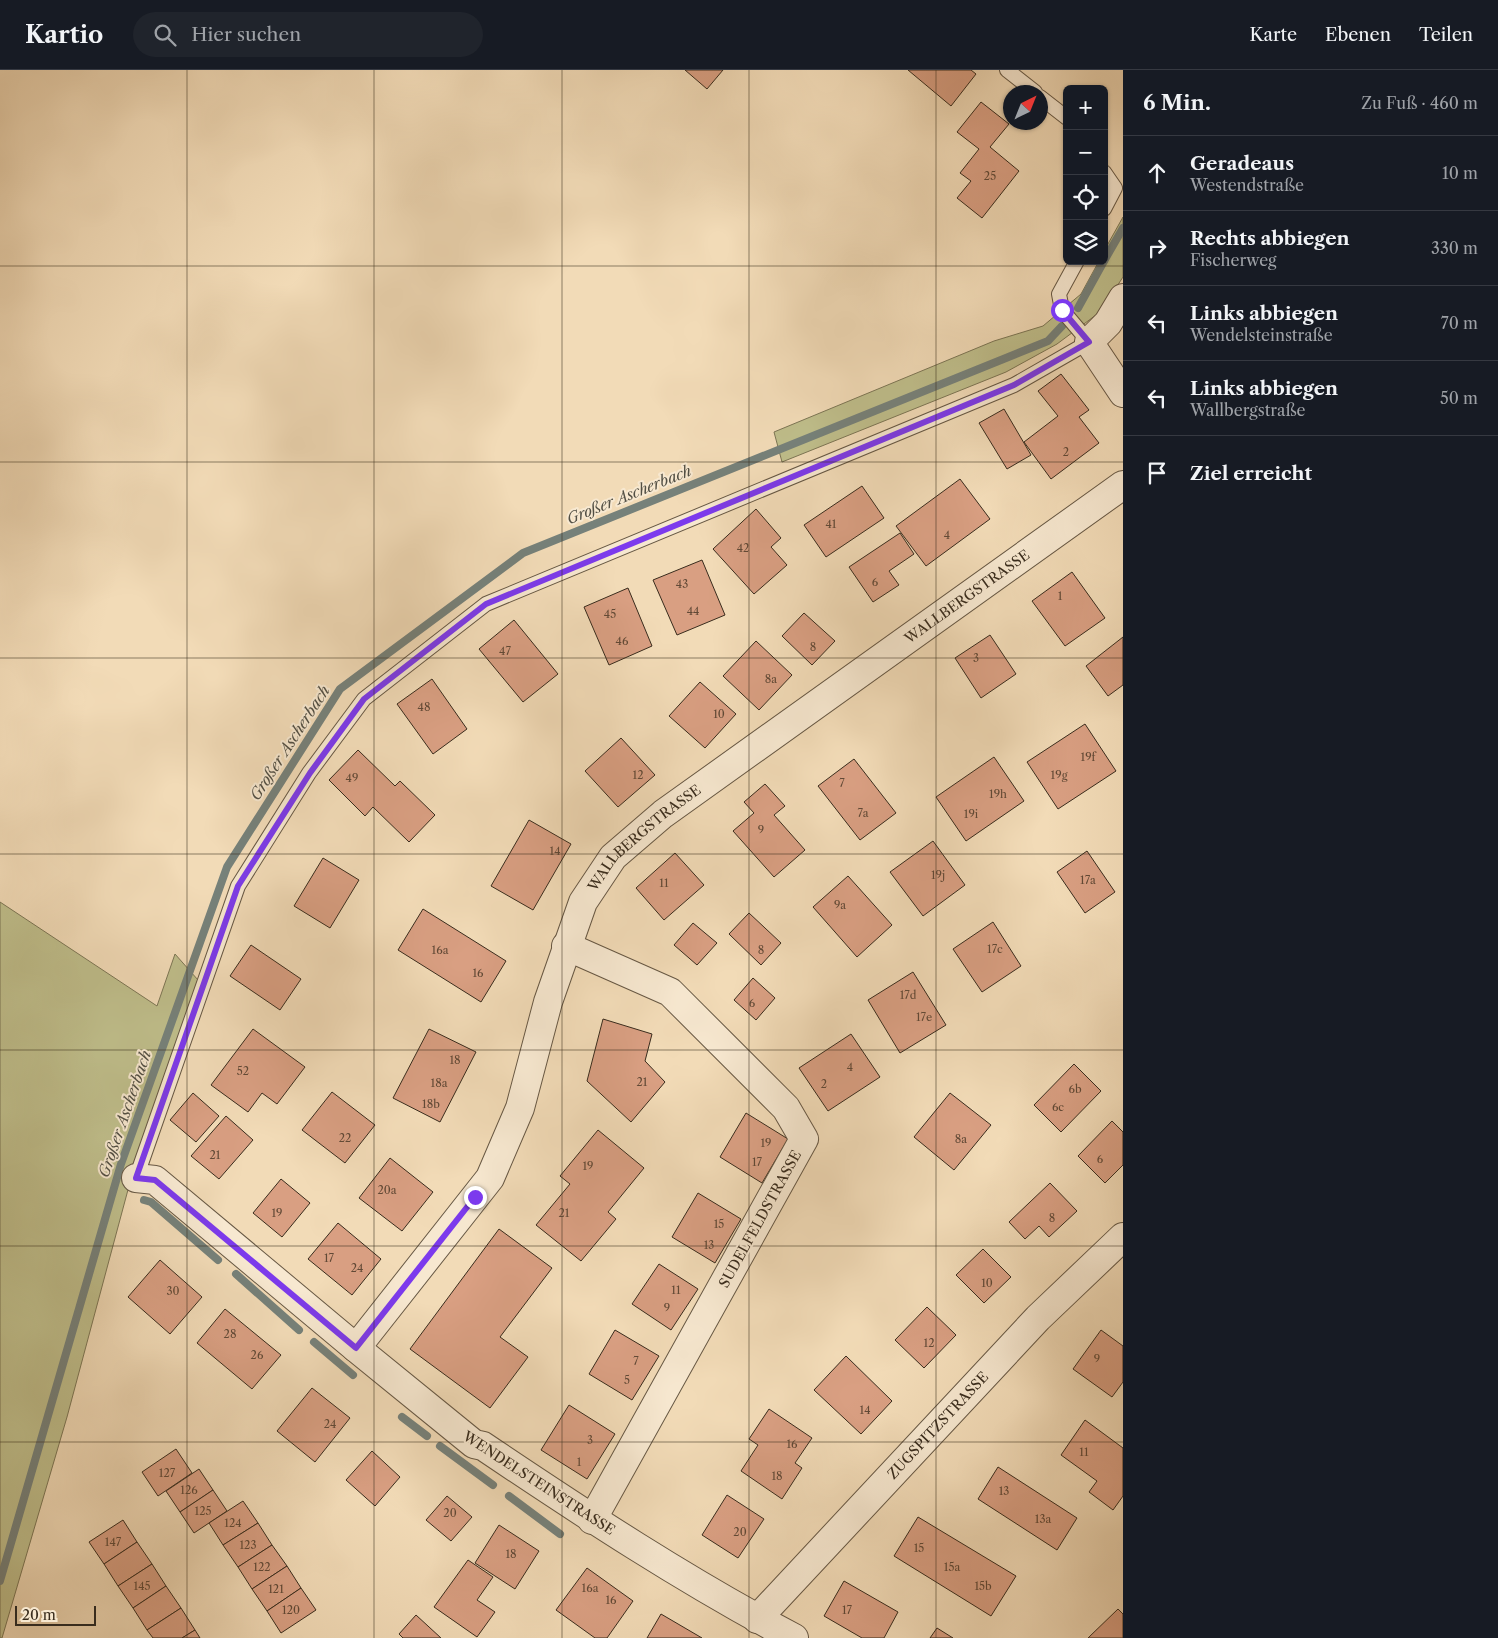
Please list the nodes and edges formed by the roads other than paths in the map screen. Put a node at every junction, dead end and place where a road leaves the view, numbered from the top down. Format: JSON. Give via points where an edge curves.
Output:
{"nodes":[{"id":1,"x":1007,"y":70,"type":"edge"},
{"id":2,"x":1026,"y":85,"type":"edge"},
{"id":3,"x":1048,"y":103,"type":"edge"},
{"id":4,"x":1063,"y":115,"type":"edge"},
{"id":5,"x":1108,"y":178,"type":"edge"},
{"id":6,"x":1108,"y":201,"type":"edge"},
{"id":7,"x":1075,"y":265,"type":"edge"},
{"id":8,"x":1123,"y":298,"type":"edge"},
{"id":9,"x":1089,"y":342,"type":"junction"},
{"id":10,"x":1123,"y":394,"type":"edge"},
{"id":11,"x":1123,"y":485,"type":"edge"},
{"id":12,"x":566,"y":946,"type":"junction"},
{"id":13,"x":136,"y":1178,"type":"joint"},
{"id":14,"x":1123,"y":1237,"type":"edge"},
{"id":15,"x":356,"y":1348,"type":"junction"},
{"id":16,"x":592,"y":1520,"type":"junction"},
{"id":17,"x":757,"y":1619,"type":"junction"},
{"id":18,"x":794,"y":1638,"type":"edge"}],
"edges":[{"from":1,"to":2,"type":"lane"},
{"from":3,"to":4,"type":"lane"},
{"from":5,"to":6,"type":"lane","via":[[1115,188]]},
{"from":7,"to":9,"type":"lane","via":[[1059,294],[1062,310]]},
{"from":8,"to":9,"type":"street","via":[[1108,323]]},
{"from":9,"to":10,"type":"street"},
{"from":9,"to":13,"type":"lane","via":[[1014,385],[486,604],[364,699],[310,773],[238,886]]},
{"from":11,"to":12,"type":"street","name":"WALLBERGSTRASSE","via":[[663,814],[613,857],[583,902]]},
{"from":12,"to":15,"type":"street","name":"WALLBERGSTRASSE","via":[[520,1108],[490,1178]]},
{"from":12,"to":16,"type":"street","name":"SUDELFELDSTRASSE","via":[[670,992],[786,1108],[804,1139]]},
{"from":13,"to":15,"type":"street","name":"WENDELSTEINSTRASSE","via":[[155,1180]]},
{"from":14,"to":17,"type":"street","name":"ZUGSPITZSTRASSE","via":[[1038,1318]]},
{"from":15,"to":16,"type":"street","name":"WENDELSTEINSTRASSE","via":[[474,1444],[483,1446]]},
{"from":16,"to":17,"type":"street","name":"WENDELSTEINSTRASSE"},
{"from":17,"to":18,"type":"street","name":"WENDELSTEINSTRASSE"}]}
